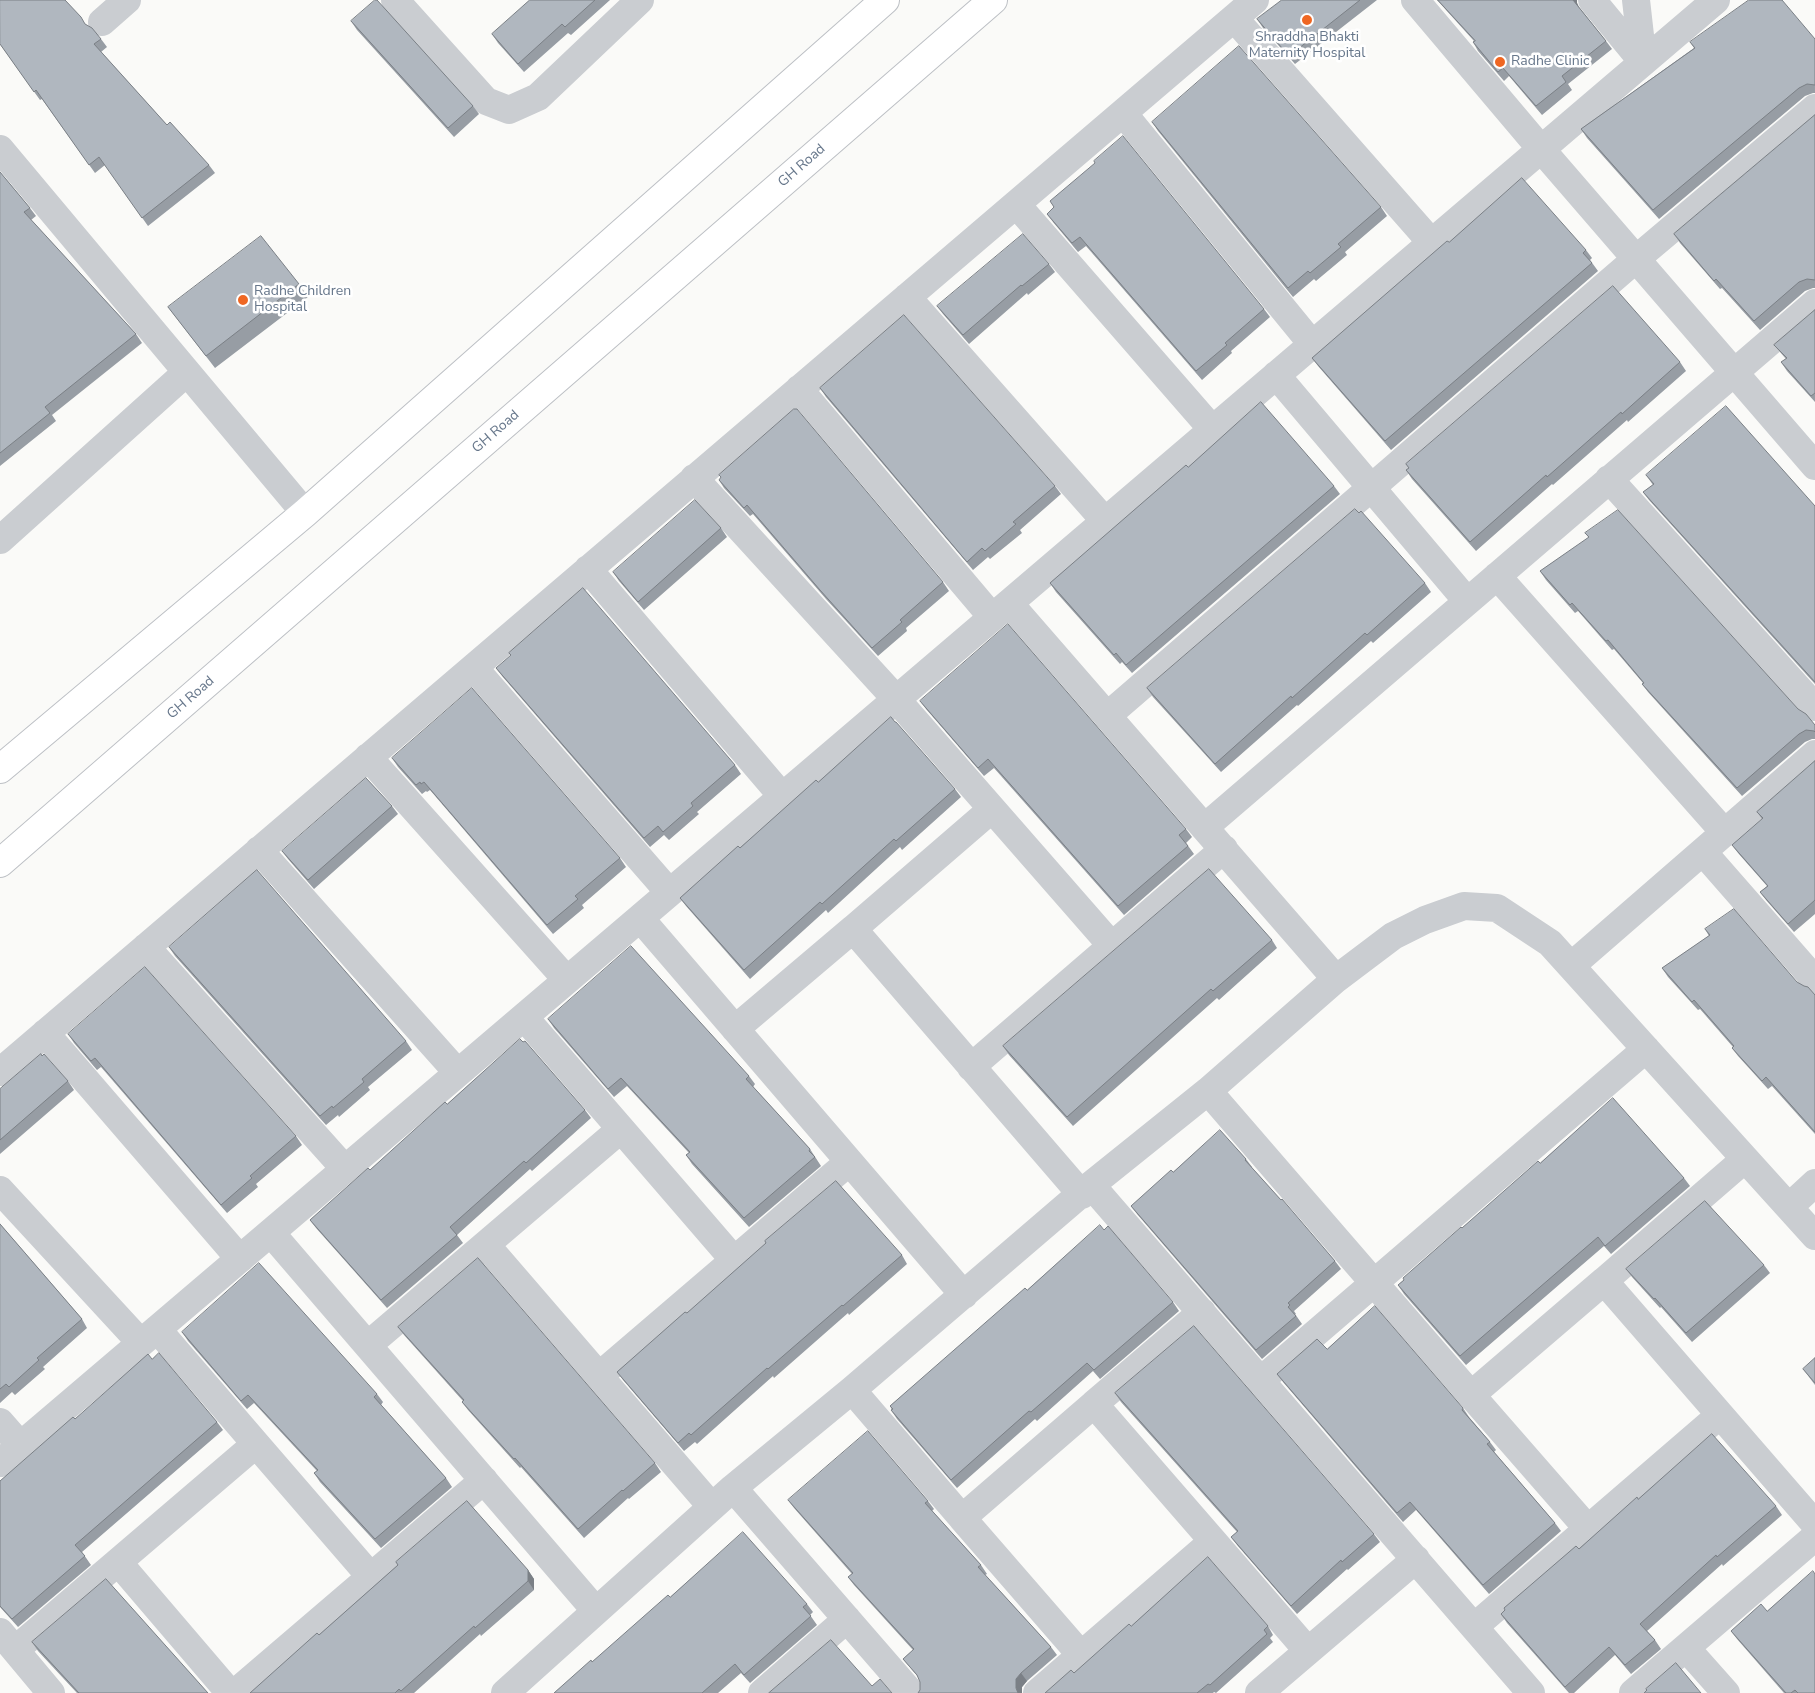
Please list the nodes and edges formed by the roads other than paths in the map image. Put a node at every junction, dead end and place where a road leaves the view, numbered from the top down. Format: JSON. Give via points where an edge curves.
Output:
{"nodes":[{"id":1,"x":127,"y":0,"type":"edge"},
{"id":2,"x":396,"y":0,"type":"edge"},
{"id":3,"x":885,"y":0,"type":"edge"},
{"id":4,"x":993,"y":0,"type":"edge"},
{"id":5,"x":1255,"y":0,"type":"edge"},
{"id":6,"x":1415,"y":0,"type":"edge"},
{"id":7,"x":1592,"y":0,"type":"edge"},
{"id":8,"x":1636,"y":0,"type":"edge"},
{"id":9,"x":1716,"y":0,"type":"edge"},
{"id":10,"x":634,"y":2,"type":"edge"},
{"id":11,"x":1234,"y":18,"type":"junction"},
{"id":12,"x":102,"y":22,"type":"dead end"},
{"id":13,"x":1643,"y":62,"type":"junction"},
{"id":14,"x":1815,"y":108,"type":"edge"},
{"id":15,"x":1124,"y":112,"type":"junction"},
{"id":16,"x":1541,"y":149,"type":"junction"},
{"id":17,"x":0,"y":150,"type":"edge"},
{"id":18,"x":1016,"y":204,"type":"junction"},
{"id":19,"x":1432,"y":242,"type":"junction"},
{"id":20,"x":1636,"y":259,"type":"junction"},
{"id":21,"x":906,"y":298,"type":"junction"},
{"id":22,"x":1815,"y":303,"type":"edge"},
{"id":23,"x":1312,"y":344,"type":"junction"},
{"id":24,"x":187,"y":372,"type":"junction"},
{"id":25,"x":1734,"y":372,"type":"junction"},
{"id":26,"x":1276,"y":375,"type":"junction"},
{"id":27,"x":799,"y":389,"type":"junction"},
{"id":28,"x":1212,"y":429,"type":"junction"},
{"id":29,"x":1815,"y":466,"type":"edge"},
{"id":30,"x":694,"y":478,"type":"junction"},
{"id":31,"x":1609,"y":479,"type":"junction"},
{"id":32,"x":1371,"y":488,"type":"junction"},
{"id":33,"x":306,"y":513,"type":"junction"},
{"id":34,"x":1105,"y":521,"type":"junction"},
{"id":35,"x":0,"y":540,"type":"edge"},
{"id":36,"x":588,"y":569,"type":"junction"},
{"id":37,"x":1497,"y":576,"type":"junction"},
{"id":38,"x":1467,"y":601,"type":"junction"},
{"id":39,"x":1000,"y":610,"type":"junction"},
{"id":40,"x":474,"y":668,"type":"junction"},
{"id":41,"x":896,"y":699,"type":"junction"},
{"id":42,"x":1815,"y":707,"type":"edge"},
{"id":43,"x":1107,"y":716,"type":"junction"},
{"id":44,"x":1815,"y":754,"type":"edge"},
{"id":45,"x":368,"y":757,"type":"junction"},
{"id":46,"x":0,"y":769,"type":"edge"},
{"id":47,"x":782,"y":796,"type":"junction"},
{"id":48,"x":992,"y":808,"type":"junction"},
{"id":49,"x":1205,"y":827,"type":"junction"},
{"id":50,"x":1725,"y":833,"type":"junction"},
{"id":51,"x":259,"y":850,"type":"junction"},
{"id":52,"x":1224,"y":850,"type":"junction"},
{"id":53,"x":1703,"y":852,"type":"junction"},
{"id":54,"x":0,"y":864,"type":"edge"},
{"id":55,"x":670,"y":892,"type":"junction"},
{"id":56,"x":640,"y":918,"type":"junction"},
{"id":57,"x":853,"y":929,"type":"junction"},
{"id":58,"x":146,"y":946,"type":"junction"},
{"id":59,"x":1112,"y":946,"type":"junction"},
{"id":60,"x":1810,"y":963,"type":"edge"},
{"id":61,"x":1571,"y":966,"type":"junction"},
{"id":62,"x":1336,"y":979,"type":"junction"},
{"id":63,"x":567,"y":980,"type":"junction"},
{"id":64,"x":524,"y":1016,"type":"junction"},
{"id":65,"x":735,"y":1029,"type":"junction"},
{"id":66,"x":45,"y":1033,"type":"junction"},
{"id":67,"x":1646,"y":1049,"type":"junction"},
{"id":68,"x":971,"y":1067,"type":"junction"},
{"id":69,"x":0,"y":1072,"type":"edge"},
{"id":70,"x":458,"y":1073,"type":"junction"},
{"id":71,"x":1208,"y":1091,"type":"junction"},
{"id":72,"x":621,"y":1129,"type":"junction"},
{"id":73,"x":1745,"y":1159,"type":"junction"},
{"id":74,"x":850,"y":1162,"type":"junction"},
{"id":75,"x":345,"y":1169,"type":"junction"},
{"id":76,"x":1815,"y":1183,"type":"edge"},
{"id":77,"x":0,"y":1190,"type":"edge"},
{"id":78,"x":1086,"y":1190,"type":"junction"},
{"id":79,"x":1789,"y":1207,"type":"junction"},
{"id":80,"x":271,"y":1233,"type":"junction"},
{"id":81,"x":1815,"y":1236,"type":"edge"},
{"id":82,"x":486,"y":1245,"type":"junction"},
{"id":83,"x":240,"y":1259,"type":"junction"},
{"id":84,"x":734,"y":1260,"type":"junction"},
{"id":85,"x":1604,"y":1281,"type":"junction"},
{"id":86,"x":1374,"y":1283,"type":"junction"},
{"id":87,"x":964,"y":1295,"type":"junction"},
{"id":88,"x":1202,"y":1312,"type":"junction"},
{"id":89,"x":149,"y":1336,"type":"junction"},
{"id":90,"x":368,"y":1346,"type":"junction"},
{"id":91,"x":599,"y":1376,"type":"junction"},
{"id":92,"x":1260,"y":1381,"type":"junction"},
{"id":93,"x":852,"y":1390,"type":"junction"},
{"id":94,"x":1471,"y":1394,"type":"junction"},
{"id":95,"x":1094,"y":1404,"type":"junction"},
{"id":96,"x":1720,"y":1415,"type":"junction"},
{"id":97,"x":0,"y":1422,"type":"edge"},
{"id":98,"x":256,"y":1444,"type":"junction"},
{"id":99,"x":21,"y":1446,"type":"junction"},
{"id":100,"x":0,"y":1463,"type":"edge"},
{"id":101,"x":484,"y":1480,"type":"junction"},
{"id":102,"x":733,"y":1488,"type":"junction"},
{"id":103,"x":712,"y":1507,"type":"junction"},
{"id":104,"x":962,"y":1518,"type":"junction"},
{"id":105,"x":1815,"y":1524,"type":"edge"},
{"id":106,"x":1588,"y":1529,"type":"junction"},
{"id":107,"x":1213,"y":1542,"type":"junction"},
{"id":108,"x":1810,"y":1552,"type":"edge"},
{"id":109,"x":1416,"y":1559,"type":"junction"},
{"id":110,"x":118,"y":1562,"type":"junction"},
{"id":111,"x":371,"y":1577,"type":"junction"},
{"id":112,"x":596,"y":1611,"type":"junction"},
{"id":113,"x":847,"y":1620,"type":"junction"},
{"id":114,"x":1474,"y":1627,"type":"junction"},
{"id":115,"x":8,"y":1641,"type":"edge"},
{"id":116,"x":1686,"y":1648,"type":"junction"},
{"id":117,"x":1308,"y":1651,"type":"junction"},
{"id":118,"x":1081,"y":1655,"type":"junction"},
{"id":119,"x":1271,"y":1689,"type":"edge"},
{"id":120,"x":51,"y":1693,"type":"edge"},
{"id":121,"x":230,"y":1693,"type":"edge"},
{"id":122,"x":235,"y":1693,"type":"edge"},
{"id":123,"x":505,"y":1693,"type":"edge"},
{"id":124,"x":762,"y":1693,"type":"edge"},
{"id":125,"x":911,"y":1693,"type":"edge"},
{"id":126,"x":1037,"y":1693,"type":"edge"},
{"id":127,"x":1531,"y":1693,"type":"edge"},
{"id":128,"x":1633,"y":1693,"type":"edge"},
{"id":129,"x":1726,"y":1693,"type":"edge"}],
"edges":[{"from":1,"to":12,"type":"street"},
{"from":2,"to":10,"type":"street","via":[[486,101],[509,110],[538,98]]},
{"from":3,"to":33,"type":"main road"},
{"from":4,"to":54,"type":"main road","name":"GH Road"},
{"from":5,"to":11,"type":"street"},
{"from":6,"to":16,"type":"street"},
{"from":7,"to":13,"type":"street"},
{"from":8,"to":13,"type":"street"},
{"from":9,"to":13,"type":"street"},
{"from":11,"to":15,"type":"street"},
{"from":11,"to":19,"type":"street"},
{"from":13,"to":16,"type":"street"},
{"from":14,"to":20,"type":"street"},
{"from":15,"to":18,"type":"street"},
{"from":15,"to":23,"type":"street"},
{"from":16,"to":19,"type":"street"},
{"from":16,"to":20,"type":"street"},
{"from":17,"to":24,"type":"street"},
{"from":18,"to":21,"type":"street"},
{"from":18,"to":28,"type":"street"},
{"from":19,"to":23,"type":"street"},
{"from":20,"to":25,"type":"street"},
{"from":20,"to":32,"type":"street"},
{"from":21,"to":27,"type":"street"},
{"from":21,"to":34,"type":"street"},
{"from":22,"to":25,"type":"street"},
{"from":23,"to":26,"type":"street"},
{"from":24,"to":33,"type":"street"},
{"from":24,"to":35,"type":"street"},
{"from":25,"to":29,"type":"street"},
{"from":25,"to":31,"type":"street"},
{"from":26,"to":28,"type":"street"},
{"from":26,"to":32,"type":"street"},
{"from":27,"to":30,"type":"street"},
{"from":27,"to":39,"type":"street"},
{"from":28,"to":34,"type":"street"},
{"from":30,"to":36,"type":"street"},
{"from":30,"to":41,"type":"street"},
{"from":31,"to":37,"type":"street"},
{"from":31,"to":42,"type":"street"},
{"from":32,"to":38,"type":"street"},
{"from":32,"to":43,"type":"street"},
{"from":33,"to":46,"type":"main road"},
{"from":34,"to":39,"type":"street"},
{"from":36,"to":40,"type":"street"},
{"from":36,"to":47,"type":"street"},
{"from":37,"to":38,"type":"street"},
{"from":37,"to":50,"type":"street"},
{"from":38,"to":49,"type":"street"},
{"from":39,"to":41,"type":"street"},
{"from":39,"to":43,"type":"street"},
{"from":40,"to":45,"type":"street"},
{"from":40,"to":55,"type":"street"},
{"from":41,"to":47,"type":"street"},
{"from":41,"to":48,"type":"street"},
{"from":43,"to":49,"type":"street"},
{"from":44,"to":50,"type":"street"},
{"from":45,"to":51,"type":"street"},
{"from":45,"to":63,"type":"street"},
{"from":47,"to":55,"type":"street"},
{"from":48,"to":57,"type":"street"},
{"from":48,"to":59,"type":"street"},
{"from":49,"to":52,"type":"street"},
{"from":50,"to":53,"type":"street"},
{"from":51,"to":58,"type":"street"},
{"from":51,"to":70,"type":"street"},
{"from":52,"to":59,"type":"street"},
{"from":52,"to":62,"type":"street"},
{"from":53,"to":60,"type":"street"},
{"from":53,"to":61,"type":"street"},
{"from":55,"to":56,"type":"street"},
{"from":56,"to":63,"type":"street"},
{"from":56,"to":65,"type":"street"},
{"from":57,"to":65,"type":"street"},
{"from":57,"to":68,"type":"street"},
{"from":58,"to":66,"type":"street"},
{"from":58,"to":75,"type":"street"},
{"from":59,"to":68,"type":"street"},
{"from":61,"to":62,"type":"street","via":[[1550,943],[1497,908],[1464,906],[1392,936]]},
{"from":61,"to":67,"type":"street"},
{"from":62,"to":71,"type":"street"},
{"from":63,"to":64,"type":"street"},
{"from":64,"to":70,"type":"street"},
{"from":64,"to":72,"type":"street"},
{"from":65,"to":74,"type":"street"},
{"from":66,"to":69,"type":"street"},
{"from":66,"to":83,"type":"street"},
{"from":67,"to":73,"type":"street"},
{"from":67,"to":86,"type":"street"},
{"from":68,"to":78,"type":"street"},
{"from":70,"to":75,"type":"street"},
{"from":71,"to":78,"type":"street"},
{"from":71,"to":86,"type":"street"},
{"from":72,"to":82,"type":"street"},
{"from":72,"to":84,"type":"street"},
{"from":73,"to":79,"type":"street"},
{"from":73,"to":85,"type":"street"},
{"from":74,"to":84,"type":"street"},
{"from":74,"to":87,"type":"street"},
{"from":75,"to":80,"type":"street"},
{"from":76,"to":79,"type":"street"},
{"from":77,"to":89,"type":"street"},
{"from":78,"to":87,"type":"street"},
{"from":78,"to":88,"type":"street"},
{"from":79,"to":81,"type":"street"},
{"from":80,"to":83,"type":"street"},
{"from":80,"to":90,"type":"street"},
{"from":82,"to":90,"type":"street"},
{"from":82,"to":91,"type":"street"},
{"from":83,"to":89,"type":"street"},
{"from":84,"to":91,"type":"street"},
{"from":85,"to":94,"type":"street"},
{"from":85,"to":96,"type":"street"},
{"from":86,"to":92,"type":"street"},
{"from":86,"to":94,"type":"street"},
{"from":87,"to":93,"type":"street"},
{"from":88,"to":92,"type":"street"},
{"from":88,"to":95,"type":"street"},
{"from":89,"to":98,"type":"street"},
{"from":89,"to":99,"type":"street"},
{"from":90,"to":101,"type":"street"},
{"from":91,"to":103,"type":"street"},
{"from":92,"to":109,"type":"street"},
{"from":93,"to":102,"type":"street"},
{"from":93,"to":104,"type":"street"},
{"from":94,"to":106,"type":"street"},
{"from":95,"to":104,"type":"street"},
{"from":95,"to":107,"type":"street"},
{"from":96,"to":105,"type":"street"},
{"from":96,"to":106,"type":"street"},
{"from":97,"to":99,"type":"street"},
{"from":98,"to":110,"type":"street"},
{"from":98,"to":111,"type":"street"},
{"from":99,"to":100,"type":"street"},
{"from":101,"to":111,"type":"street"},
{"from":101,"to":112,"type":"street"},
{"from":102,"to":103,"type":"street"},
{"from":102,"to":113,"type":"street"},
{"from":103,"to":112,"type":"street"},
{"from":104,"to":118,"type":"street"},
{"from":106,"to":114,"type":"street"},
{"from":107,"to":117,"type":"street"},
{"from":107,"to":118,"type":"street"},
{"from":108,"to":116,"type":"street"},
{"from":109,"to":114,"type":"street"},
{"from":109,"to":117,"type":"street"},
{"from":110,"to":115,"type":"street"},
{"from":110,"to":121,"type":"street"},
{"from":111,"to":122,"type":"street"},
{"from":112,"to":123,"type":"street"},
{"from":113,"to":124,"type":"street"},
{"from":113,"to":125,"type":"street"},
{"from":114,"to":127,"type":"street"},
{"from":115,"to":120,"type":"street"},
{"from":116,"to":128,"type":"street"},
{"from":116,"to":129,"type":"street"},
{"from":117,"to":119,"type":"street"},
{"from":118,"to":126,"type":"street"}]}
